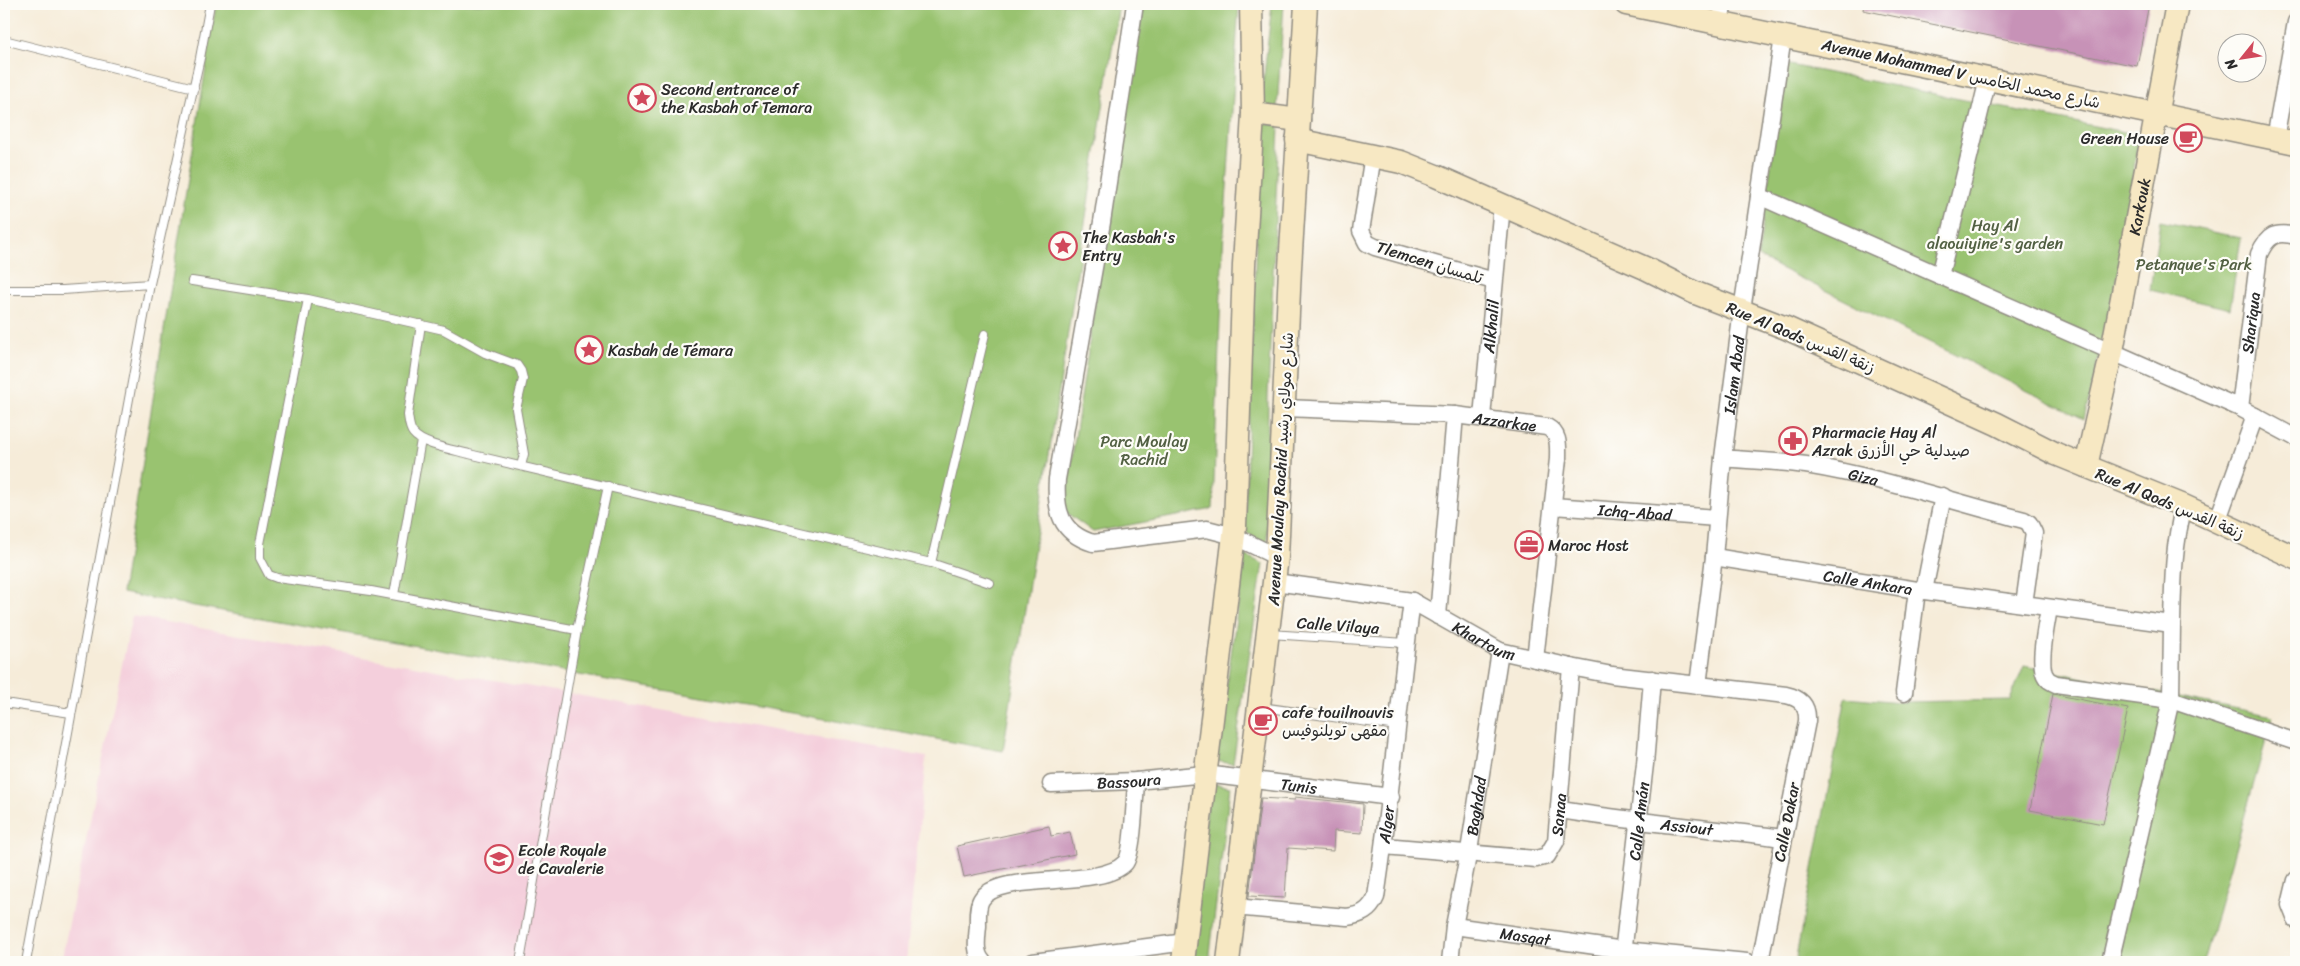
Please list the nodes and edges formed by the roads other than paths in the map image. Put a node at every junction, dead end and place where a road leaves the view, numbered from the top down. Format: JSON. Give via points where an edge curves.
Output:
{"nodes":[{"id":1,"x":210,"y":4,"type":"edge"},
{"id":2,"x":1135,"y":4,"type":"edge"},
{"id":3,"x":1252,"y":4,"type":"edge"},
{"id":4,"x":1306,"y":4,"type":"edge"},
{"id":5,"x":1634,"y":4,"type":"edge"},
{"id":6,"x":2177,"y":4,"type":"edge"},
{"id":7,"x":1722,"y":14,"type":"edge"},
{"id":8,"x":2296,"y":22,"type":"edge"},
{"id":9,"x":1783,"y":37,"type":"junction"},
{"id":10,"x":4,"y":40,"type":"edge"},
{"id":11,"x":1988,"y":79,"type":"junction"},
{"id":12,"x":194,"y":88,"type":"junction"},
{"id":13,"x":2156,"y":113,"type":"junction"},
{"id":14,"x":1253,"y":114,"type":"junction"},
{"id":15,"x":1298,"y":130,"type":"junction"},
{"id":16,"x":2286,"y":141,"type":"edge"},
{"id":17,"x":1373,"y":155,"type":"junction"},
{"id":18,"x":1759,"y":196,"type":"junction"},
{"id":19,"x":1502,"y":204,"type":"junction"},
{"id":20,"x":2296,"y":236,"type":"edge"},
{"id":21,"x":1940,"y":276,"type":"junction"},
{"id":22,"x":192,"y":281,"type":"dead end"},
{"id":23,"x":1494,"y":281,"type":"junction"},
{"id":24,"x":150,"y":284,"type":"junction"},
{"id":25,"x":4,"y":290,"type":"edge"},
{"id":26,"x":308,"y":299,"type":"junction"},
{"id":27,"x":1742,"y":310,"type":"junction"},
{"id":28,"x":421,"y":324,"type":"junction"},
{"id":29,"x":984,"y":334,"type":"dead end"},
{"id":30,"x":2112,"y":351,"type":"junction"},
{"id":31,"x":1285,"y":408,"type":"junction"},
{"id":32,"x":2247,"y":412,"type":"junction"},
{"id":33,"x":1454,"y":415,"type":"junction"},
{"id":34,"x":1482,"y":417,"type":"junction"},
{"id":35,"x":2296,"y":438,"type":"edge"},
{"id":36,"x":420,"y":440,"type":"junction"},
{"id":37,"x":1723,"y":458,"type":"junction"},
{"id":38,"x":521,"y":466,"type":"junction"},
{"id":39,"x":2086,"y":466,"type":"junction"},
{"id":40,"x":608,"y":486,"type":"junction"},
{"id":41,"x":1943,"y":496,"type":"junction"},
{"id":42,"x":1554,"y":506,"type":"junction"},
{"id":43,"x":2184,"y":506,"type":"junction"},
{"id":44,"x":1718,"y":518,"type":"junction"},
{"id":45,"x":2217,"y":522,"type":"junction"},
{"id":46,"x":1234,"y":536,"type":"junction"},
{"id":47,"x":1278,"y":557,"type":"junction"},
{"id":48,"x":1714,"y":557,"type":"junction"},
{"id":49,"x":2296,"y":558,"type":"edge"},
{"id":50,"x":931,"y":563,"type":"junction"},
{"id":51,"x":1275,"y":582,"type":"junction"},
{"id":52,"x":990,"y":583,"type":"dead end"},
{"id":53,"x":1920,"y":590,"type":"junction"},
{"id":54,"x":394,"y":595,"type":"junction"},
{"id":55,"x":1412,"y":601,"type":"junction"},
{"id":56,"x":2024,"y":604,"type":"junction"},
{"id":57,"x":2049,"y":608,"type":"junction"},
{"id":58,"x":1438,"y":616,"type":"junction"},
{"id":59,"x":2172,"y":624,"type":"junction"},
{"id":60,"x":577,"y":630,"type":"junction"},
{"id":61,"x":1268,"y":634,"type":"junction"},
{"id":62,"x":1406,"y":643,"type":"junction"},
{"id":63,"x":1500,"y":651,"type":"junction"},
{"id":64,"x":1535,"y":659,"type":"junction"},
{"id":65,"x":1571,"y":667,"type":"junction"},
{"id":66,"x":1652,"y":680,"type":"junction"},
{"id":67,"x":1698,"y":685,"type":"junction"},
{"id":68,"x":1904,"y":694,"type":"dead end"},
{"id":69,"x":1786,"y":695,"type":"joint"},
{"id":70,"x":2171,"y":700,"type":"junction"},
{"id":71,"x":4,"y":704,"type":"edge"},
{"id":72,"x":1259,"y":706,"type":"junction"},
{"id":73,"x":72,"y":713,"type":"junction"},
{"id":74,"x":1397,"y":726,"type":"junction"},
{"id":75,"x":2296,"y":742,"type":"edge"},
{"id":76,"x":1205,"y":774,"type":"junction"},
{"id":77,"x":1250,"y":780,"type":"junction"},
{"id":78,"x":1136,"y":781,"type":"junction"},
{"id":79,"x":1051,"y":784,"type":"dead end"},
{"id":80,"x":1391,"y":797,"type":"junction"},
{"id":81,"x":1560,"y":810,"type":"junction"},
{"id":82,"x":1638,"y":822,"type":"junction"},
{"id":83,"x":1783,"y":838,"type":"junction"},
{"id":84,"x":1384,"y":846,"type":"junction"},
{"id":85,"x":1469,"y":851,"type":"junction"},
{"id":86,"x":2296,"y":880,"type":"edge"},
{"id":87,"x":1234,"y":907,"type":"junction"},
{"id":88,"x":2296,"y":920,"type":"edge"},
{"id":89,"x":1454,"y":926,"type":"junction"},
{"id":90,"x":1184,"y":952,"type":"edge"},
{"id":91,"x":1623,"y":956,"type":"edge"},
{"id":92,"x":980,"y":957,"type":"edge"},
{"id":93,"x":26,"y":962,"type":"edge"},
{"id":94,"x":520,"y":962,"type":"edge"},
{"id":95,"x":1034,"y":962,"type":"edge"},
{"id":96,"x":1228,"y":962,"type":"edge"},
{"id":97,"x":1450,"y":962,"type":"edge"},
{"id":98,"x":1747,"y":962,"type":"edge"},
{"id":99,"x":1760,"y":962,"type":"edge"},
{"id":100,"x":2110,"y":962,"type":"edge"}],
"edges":[{"from":1,"to":12,"type":"lane"},
{"from":2,"to":46,"type":"street","via":[[1102,222],[1056,479],[1056,499],[1060,516],[1068,529],[1078,538],[1093,543],[1207,529]]},
{"from":3,"to":14,"type":"main road"},
{"from":4,"to":15,"type":"main road","name":"Avenue Moulay Rachid شارع مولاي رشيد"},
{"from":5,"to":7,"type":"main road","name":"Avenue Mohammed V شارع محمد الخامس"},
{"from":6,"to":13,"type":"main road","name":"Karkouk"},
{"from":7,"to":9,"type":"main road","name":"Avenue Mohammed V شارع محمد الخامس"},
{"from":8,"to":16,"type":"street"},
{"from":9,"to":11,"type":"main road","name":"Avenue Mohammed V شارع محمد الخامس"},
{"from":9,"to":18,"type":"street","name":"Islam Abad"},
{"from":10,"to":12,"type":"lane"},
{"from":11,"to":13,"type":"main road","name":"Avenue Mohammed V شارع محمد الخامس"},
{"from":11,"to":21,"type":"street"},
{"from":12,"to":24,"type":"lane"},
{"from":13,"to":16,"type":"main road","name":"Avenue Mohammed V شارع محمد الخامس"},
{"from":13,"to":30,"type":"main road","name":"Karkouk"},
{"from":14,"to":15,"type":"main road","name":"Rue Al Qods زنقة القدس"},
{"from":14,"to":46,"type":"main road"},
{"from":15,"to":17,"type":"main road","name":"Rue Al Qods زنقة القدس"},
{"from":15,"to":31,"type":"main road","name":"Avenue Moulay Rachid شارع مولاي رشيد"},
{"from":17,"to":19,"type":"main road","name":"Rue Al Qods زنقة القدس","via":[[1401,162]]},
{"from":17,"to":23,"type":"street","name":"Tlemcen تلمسان","via":[[1361,231],[1367,243]]},
{"from":18,"to":21,"type":"street"},
{"from":18,"to":27,"type":"street","name":"Islam Abad"},
{"from":19,"to":23,"type":"street","name":"Alkhalil"},
{"from":19,"to":27,"type":"main road","name":"Rue Al Qods زنقة القدس","via":[[1693,292]]},
{"from":20,"to":32,"type":"street","name":"Shariqua","via":[[2282,233],[2272,236],[2259,254]]},
{"from":21,"to":30,"type":"street"},
{"from":22,"to":26,"type":"lane"},
{"from":23,"to":34,"type":"street","name":"Alkhalil"},
{"from":24,"to":25,"type":"lane"},
{"from":24,"to":73,"type":"lane"},
{"from":26,"to":28,"type":"lane"},
{"from":26,"to":54,"type":"lane","via":[[260,544],[260,558],[269,575],[277,578]]},
{"from":27,"to":37,"type":"street","name":"Islam Abad"},
{"from":27,"to":39,"type":"main road","name":"Rue Al Qods زنقة القدس","via":[[1863,362]]},
{"from":28,"to":36,"type":"lane","via":[[408,415],[413,434]]},
{"from":28,"to":38,"type":"lane","via":[[444,330],[485,353],[517,365],[523,379],[516,409],[524,454]]},
{"from":29,"to":50,"type":"lane"},
{"from":30,"to":32,"type":"street"},
{"from":30,"to":39,"type":"main road","name":"Karkouk"},
{"from":31,"to":33,"type":"street","name":"Azzarkae"},
{"from":31,"to":47,"type":"main road","name":"Avenue Moulay Rachid شارع مولاي رشيد"},
{"from":32,"to":35,"type":"street"},
{"from":32,"to":45,"type":"street"},
{"from":33,"to":34,"type":"street","name":"Azzarkae"},
{"from":33,"to":58,"type":"street"},
{"from":34,"to":42,"type":"street","name":"Azzarkae","via":[[1547,427],[1553,431],[1558,451]]},
{"from":36,"to":38,"type":"lane"},
{"from":36,"to":54,"type":"lane"},
{"from":37,"to":41,"type":"street","name":"Giza","via":[[1804,465]]},
{"from":37,"to":44,"type":"street","name":"Islam Abad"},
{"from":38,"to":40,"type":"lane"},
{"from":39,"to":43,"type":"main road","name":"Rue Al Qods زنقة القدس"},
{"from":40,"to":50,"type":"lane"},
{"from":40,"to":60,"type":"lane"},
{"from":41,"to":53,"type":"street"},
{"from":41,"to":56,"type":"street","name":"Giza","via":[[2029,523],[2034,533]]},
{"from":42,"to":44,"type":"street","name":"Ichq-Abad"},
{"from":42,"to":64,"type":"street","name":"Azzarkae"},
{"from":43,"to":45,"type":"main road","name":"Rue Al Qods زنقة القدس"},
{"from":43,"to":59,"type":"street","via":[[2173,558]]},
{"from":44,"to":48,"type":"street","name":"Islam Abad"},
{"from":45,"to":49,"type":"main road","name":"Rue Al Qods زنقة القدس"},
{"from":46,"to":47,"type":"street"},
{"from":46,"to":76,"type":"main road"},
{"from":47,"to":51,"type":"main road","name":"Avenue Moulay Rachid شارع مولاي رشيد"},
{"from":48,"to":53,"type":"street","name":"Calle Ankara"},
{"from":48,"to":67,"type":"street","name":"Islam Abad"},
{"from":50,"to":52,"type":"lane"},
{"from":51,"to":55,"type":"street","name":"Khartoum"},
{"from":51,"to":61,"type":"main road","name":"Avenue Moulay Rachid شارع مولاي رشيد"},
{"from":53,"to":56,"type":"street","name":"Calle Ankara"},
{"from":53,"to":68,"type":"street"},
{"from":54,"to":60,"type":"lane"},
{"from":55,"to":58,"type":"street","name":"Khartoum"},
{"from":55,"to":62,"type":"street","name":"Alger"},
{"from":56,"to":57,"type":"street","name":"Calle Ankara"},
{"from":57,"to":59,"type":"street","name":"Calle Ankara"},
{"from":57,"to":70,"type":"street","via":[[2042,664],[2050,681]]},
{"from":58,"to":63,"type":"street","name":"Khartoum"},
{"from":59,"to":70,"type":"street"},
{"from":60,"to":94,"type":"lane"},
{"from":61,"to":62,"type":"lane","name":"Calle Vilaya"},
{"from":61,"to":72,"type":"main road","name":"Avenue Moulay Rachid شارع مولاي رشيد"},
{"from":62,"to":74,"type":"street","name":"Alger"},
{"from":63,"to":64,"type":"street","name":"Khartoum"},
{"from":63,"to":85,"type":"street","name":"Baghdad"},
{"from":64,"to":65,"type":"street","name":"Khartoum"},
{"from":65,"to":66,"type":"street","name":"Khartoum"},
{"from":65,"to":81,"type":"street","name":"Sanaa"},
{"from":66,"to":67,"type":"street","name":"Khartoum"},
{"from":66,"to":82,"type":"street","name":"Calle Amán"},
{"from":67,"to":69,"type":"street","name":"Khartoum"},
{"from":69,"to":83,"type":"street","name":"Calle Dakar","via":[[1799,699],[1807,714]]},
{"from":70,"to":75,"type":"street"},
{"from":70,"to":100,"type":"street"},
{"from":71,"to":73,"type":"lane"},
{"from":72,"to":74,"type":"lane"},
{"from":72,"to":77,"type":"main road","name":"Avenue Moulay Rachid شارع مولاي رشيد"},
{"from":73,"to":93,"type":"lane"},
{"from":74,"to":80,"type":"street","name":"Alger"},
{"from":76,"to":77,"type":"street","name":"Tunis"},
{"from":76,"to":78,"type":"street","name":"Bassoura"},
{"from":76,"to":90,"type":"main road"},
{"from":77,"to":80,"type":"street","name":"Tunis"},
{"from":77,"to":87,"type":"main road","name":"Avenue Moulay Rachid شارع مولاي رشيد"},
{"from":78,"to":79,"type":"street","name":"Bassoura"},
{"from":78,"to":92,"type":"street","via":[[1125,864],[1108,872],[1079,878],[1005,885],[987,892],[978,913]]},
{"from":80,"to":84,"type":"street","name":"Alger"},
{"from":81,"to":82,"type":"street","name":"Assiout"},
{"from":81,"to":85,"type":"street","name":"Sanaa","via":[[1556,841],[1547,856],[1536,859]]},
{"from":82,"to":83,"type":"street","name":"Assiout"},
{"from":82,"to":91,"type":"street","name":"Calle Amán"},
{"from":83,"to":99,"type":"street","name":"Calle Dakar"},
{"from":84,"to":85,"type":"street","name":"Sanaa"},
{"from":84,"to":87,"type":"street","name":"Alger","via":[[1376,897],[1364,913],[1346,917]]},
{"from":85,"to":89,"type":"street","name":"Baghdad"},
{"from":86,"to":88,"type":"street","via":[[2290,905]]},
{"from":87,"to":96,"type":"main road","name":"Avenue Moulay Rachid شارع مولاي رشيد"},
{"from":89,"to":91,"type":"street","name":"Masqat"},
{"from":89,"to":97,"type":"street","name":"Baghdad"},
{"from":90,"to":95,"type":"street"},
{"from":91,"to":98,"type":"street","name":"Masqat"}]}
